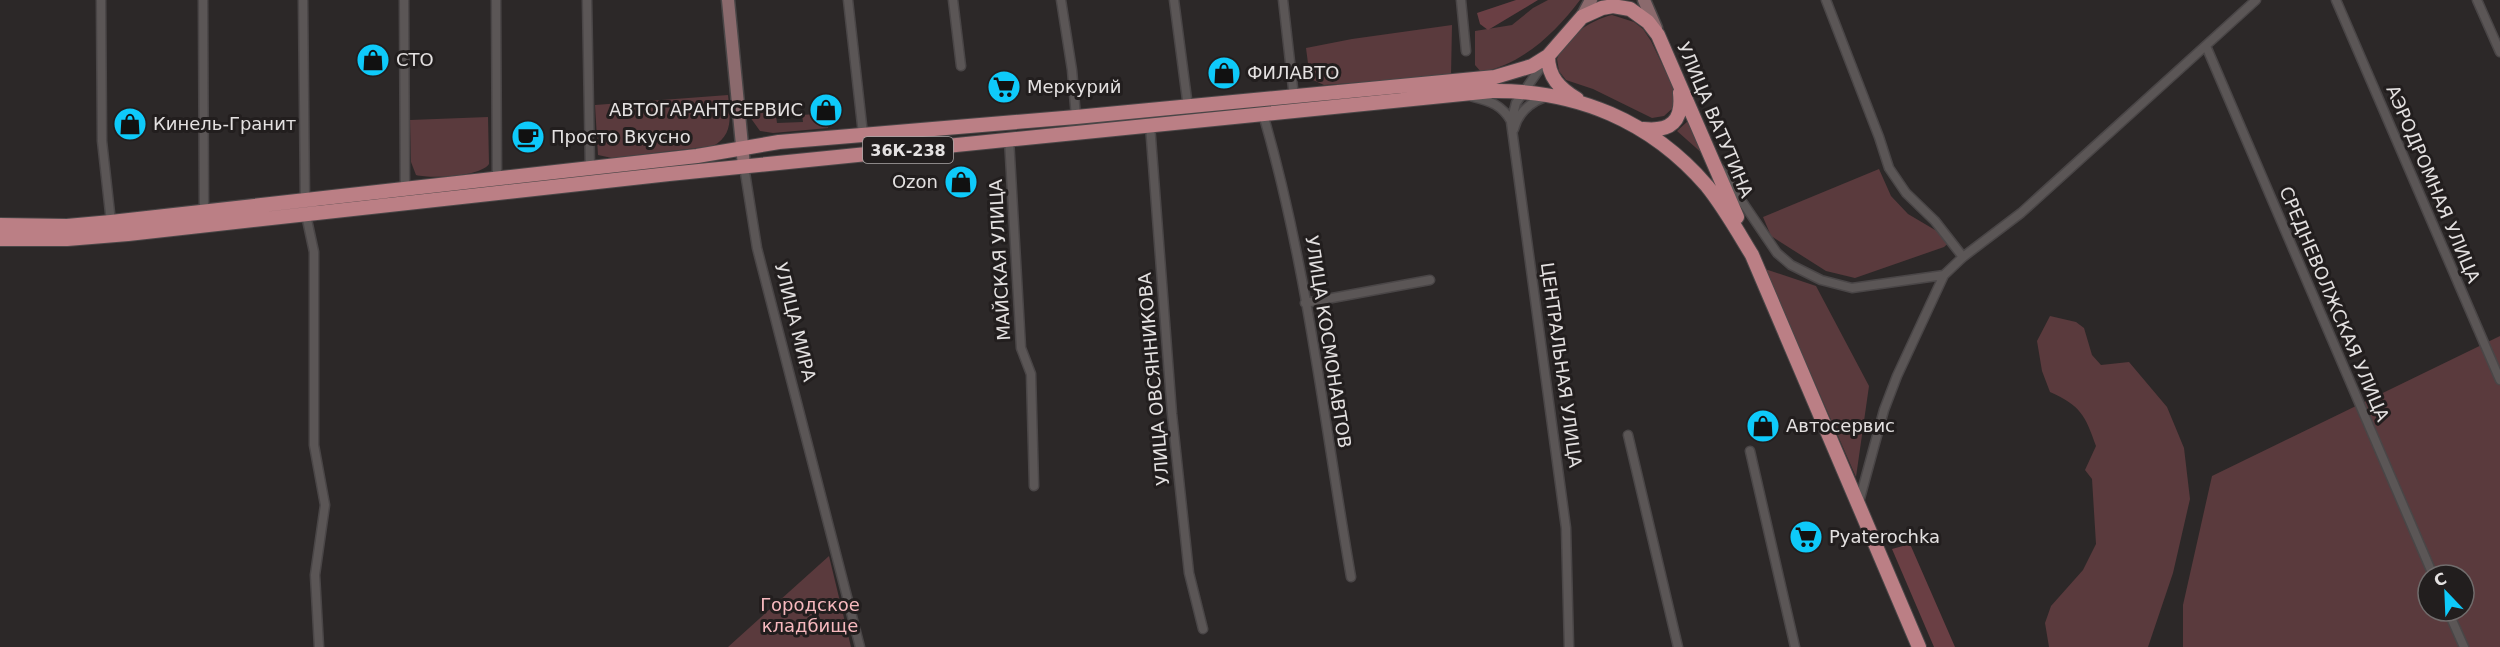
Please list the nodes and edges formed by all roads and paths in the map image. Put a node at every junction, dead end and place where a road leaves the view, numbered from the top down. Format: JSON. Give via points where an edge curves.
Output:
{"nodes":[{"id":1,"x":101,"y":0,"type":"edge"},
{"id":2,"x":203,"y":0,"type":"edge"},
{"id":3,"x":303,"y":0,"type":"edge"},
{"id":4,"x":404,"y":0,"type":"edge"},
{"id":5,"x":496,"y":0,"type":"edge"},
{"id":6,"x":587,"y":0,"type":"edge"},
{"id":7,"x":728,"y":0,"type":"edge"},
{"id":8,"x":848,"y":0,"type":"edge"},
{"id":9,"x":953,"y":0,"type":"edge"},
{"id":10,"x":1061,"y":0,"type":"edge"},
{"id":11,"x":1174,"y":0,"type":"edge"},
{"id":12,"x":1283,"y":0,"type":"edge"},
{"id":13,"x":1461,"y":0,"type":"edge"},
{"id":14,"x":1591,"y":0,"type":"edge"},
{"id":15,"x":1644,"y":0,"type":"edge"},
{"id":16,"x":1826,"y":0,"type":"edge"},
{"id":17,"x":2256,"y":0,"type":"edge"},
{"id":18,"x":2336,"y":0,"type":"edge"},
{"id":19,"x":2476,"y":0,"type":"edge"},
{"id":20,"x":1582,"y":17,"type":"junction"},
{"id":21,"x":1658,"y":35,"type":"junction"},
{"id":22,"x":2206,"y":46,"type":"junction"},
{"id":23,"x":1466,"y":51,"type":"dead end"},
{"id":24,"x":2500,"y":52,"type":"edge"},
{"id":25,"x":1548,"y":56,"type":"junction"},
{"id":26,"x":962,"y":66,"type":"dead end"},
{"id":27,"x":1680,"y":87,"type":"junction"},
{"id":28,"x":1522,"y":91,"type":"junction"},
{"id":29,"x":1464,"y":95,"type":"junction"},
{"id":30,"x":1548,"y":95,"type":"junction"},
{"id":31,"x":1294,"y":98,"type":"junction"},
{"id":32,"x":1581,"y":102,"type":"junction"},
{"id":33,"x":1188,"y":107,"type":"junction"},
{"id":34,"x":1263,"y":114,"type":"junction"},
{"id":35,"x":1076,"y":117,"type":"junction"},
{"id":36,"x":1511,"y":122,"type":"junction"},
{"id":37,"x":1150,"y":125,"type":"junction"},
{"id":38,"x":1641,"y":129,"type":"junction"},
{"id":39,"x":863,"y":134,"type":"junction"},
{"id":40,"x":1513,"y":136,"type":"junction"},
{"id":41,"x":1009,"y":139,"type":"junction"},
{"id":42,"x":743,"y":148,"type":"junction"},
{"id":43,"x":1709,"y":154,"type":"junction"},
{"id":44,"x":744,"y":166,"type":"junction"},
{"id":45,"x":590,"y":168,"type":"junction"},
{"id":46,"x":497,"y":179,"type":"junction"},
{"id":47,"x":405,"y":189,"type":"junction"},
{"id":48,"x":305,"y":201,"type":"junction"},
{"id":49,"x":204,"y":212,"type":"junction"},
{"id":50,"x":306,"y":215,"type":"junction"},
{"id":51,"x":111,"y":222,"type":"junction"},
{"id":52,"x":0,"y":225,"type":"edge"},
{"id":53,"x":0,"y":239,"type":"edge"},
{"id":54,"x":1752,"y":255,"type":"junction"},
{"id":55,"x":1963,"y":256,"type":"junction"},
{"id":56,"x":1944,"y":275,"type":"junction"},
{"id":57,"x":1430,"y":280,"type":"dead end"},
{"id":58,"x":1305,"y":303,"type":"junction"},
{"id":59,"x":2500,"y":380,"type":"edge"},
{"id":60,"x":1628,"y":435,"type":"dead end"},
{"id":61,"x":1750,"y":451,"type":"dead end"},
{"id":62,"x":1034,"y":486,"type":"dead end"},
{"id":63,"x":1858,"y":502,"type":"junction"},
{"id":64,"x":2428,"y":563,"type":"edge"},
{"id":65,"x":1351,"y":577,"type":"dead end"},
{"id":66,"x":2453,"y":623,"type":"edge"},
{"id":67,"x":1203,"y":629,"type":"dead end"},
{"id":68,"x":319,"y":647,"type":"edge"},
{"id":69,"x":860,"y":647,"type":"edge"},
{"id":70,"x":1569,"y":647,"type":"edge"},
{"id":71,"x":1678,"y":647,"type":"edge"},
{"id":72,"x":1795,"y":647,"type":"edge"},
{"id":73,"x":1919,"y":647,"type":"edge"},
{"id":74,"x":2464,"y":647,"type":"edge"}],
"edges":[{"from":1,"to":51,"type":"street","via":[[102,141]]},
{"from":2,"to":49,"type":"street"},
{"from":3,"to":48,"type":"street"},
{"from":4,"to":47,"type":"street"},
{"from":5,"to":46,"type":"street"},
{"from":6,"to":45,"type":"street"},
{"from":7,"to":42,"type":"main road","name":"УЛИЦА МИРА"},
{"from":8,"to":39,"type":"street"},
{"from":9,"to":26,"type":"street"},
{"from":10,"to":35,"type":"street"},
{"from":11,"to":33,"type":"street"},
{"from":12,"to":31,"type":"street"},
{"from":13,"to":23,"type":"street"},
{"from":14,"to":20,"type":"main road"},
{"from":15,"to":21,"type":"main road","name":"УЛИЦА ВАТУТИНА"},
{"from":16,"to":55,"type":"street","via":[[1889,168],[1906,193]]},
{"from":17,"to":22,"type":"street"},
{"from":18,"to":59,"type":"street","name":"АЭРОДРОМНАЯ УЛИЦА"},
{"from":19,"to":24,"type":"street"},
{"from":20,"to":21,"type":"main road","via":[[1602,8],[1622,7],[1638,14]]},
{"from":20,"to":25,"type":"main road"},
{"from":21,"to":27,"type":"main road","name":"УЛИЦА ВАТУТИНА"},
{"from":22,"to":55,"type":"street","via":[[2021,213]]},
{"from":22,"to":64,"type":"street","name":"СРЕДНЕВОЛЖСКАЯ УЛИЦА"},
{"from":25,"to":28,"type":"street","name":"ЦЕНТРАЛЬНАЯ УЛИЦА"},
{"from":25,"to":31,"type":"main road","via":[[1533,66],[1495,77]]},
{"from":25,"to":32,"type":"main road","via":[[1549,70],[1557,83]]},
{"from":27,"to":38,"type":"main road","via":[[1681,104],[1673,123],[1657,131]]},
{"from":27,"to":43,"type":"main road","name":"УЛИЦА ВАТУТИНА"},
{"from":28,"to":29,"type":"main road","number":"36К-238"},
{"from":28,"to":30,"type":"main road","number":"36К-238"},
{"from":28,"to":36,"type":"street","name":"ЦЕНТРАЛЬНАЯ УЛИЦА"},
{"from":29,"to":34,"type":"main road","number":"36К-238"},
{"from":29,"to":36,"type":"street","via":[[1490,101]]},
{"from":30,"to":32,"type":"main road","number":"36К-238"},
{"from":30,"to":40,"type":"street","via":[[1530,103],[1522,112]]},
{"from":31,"to":33,"type":"main road"},
{"from":32,"to":38,"type":"main road","number":"36К-238"},
{"from":33,"to":35,"type":"main road"},
{"from":34,"to":37,"type":"main road","number":"36К-238"},
{"from":34,"to":58,"type":"street","name":"УЛИЦА КОСМОНАВТОВ","via":[[1281,176]]},
{"from":35,"to":39,"type":"main road"},
{"from":36,"to":40,"type":"street","name":"ЦЕНТРАЛЬНАЯ УЛИЦА"},
{"from":37,"to":41,"type":"main road","number":"36К-238"},
{"from":37,"to":67,"type":"street","name":"УЛИЦА ОВСЯННИКОВА","via":[[1172,414],[1189,573]]},
{"from":38,"to":54,"type":"main road","number":"36К-238","via":[[1674,154],[1708,188]]},
{"from":39,"to":42,"type":"main road"},
{"from":40,"to":70,"type":"street","name":"ЦЕНТРАЛЬНАЯ УЛИЦА","via":[[1566,528]]},
{"from":41,"to":44,"type":"main road","number":"36К-238"},
{"from":41,"to":62,"type":"street","name":"МАЙСКАЯ УЛИЦА","via":[[1021,348],[1031,374]]},
{"from":42,"to":44,"type":"main road","name":"УЛИЦА МИРА"},
{"from":42,"to":45,"type":"main road"},
{"from":43,"to":54,"type":"main road","name":"УЛИЦА ВАТУТИНА"},
{"from":43,"to":56,"type":"street","via":[[1765,239],[1791,265],[1821,280],[1852,288]]},
{"from":44,"to":50,"type":"main road","number":"36К-238"},
{"from":44,"to":69,"type":"street","name":"УЛИЦА МИРА","via":[[757,248]]},
{"from":45,"to":46,"type":"main road"},
{"from":46,"to":47,"type":"main road"},
{"from":47,"to":48,"type":"main road"},
{"from":48,"to":49,"type":"main road"},
{"from":49,"to":51,"type":"main road"},
{"from":50,"to":53,"type":"main road","number":"36К-238","via":[[111,235]]},
{"from":50,"to":68,"type":"street","via":[[314,252],[314,445],[325,505],[315,575]]},
{"from":51,"to":52,"type":"main road"},
{"from":54,"to":63,"type":"main road","number":"36К-238"},
{"from":55,"to":56,"type":"street"},
{"from":56,"to":63,"type":"street","via":[[1884,410]]},
{"from":57,"to":58,"type":"street"},
{"from":58,"to":65,"type":"street","name":"УЛИЦА КОСМОНАВТОВ"},
{"from":60,"to":71,"type":"street"},
{"from":61,"to":72,"type":"street"},
{"from":63,"to":73,"type":"main road","number":"36К-238"},
{"from":66,"to":74,"type":"street"}]}
